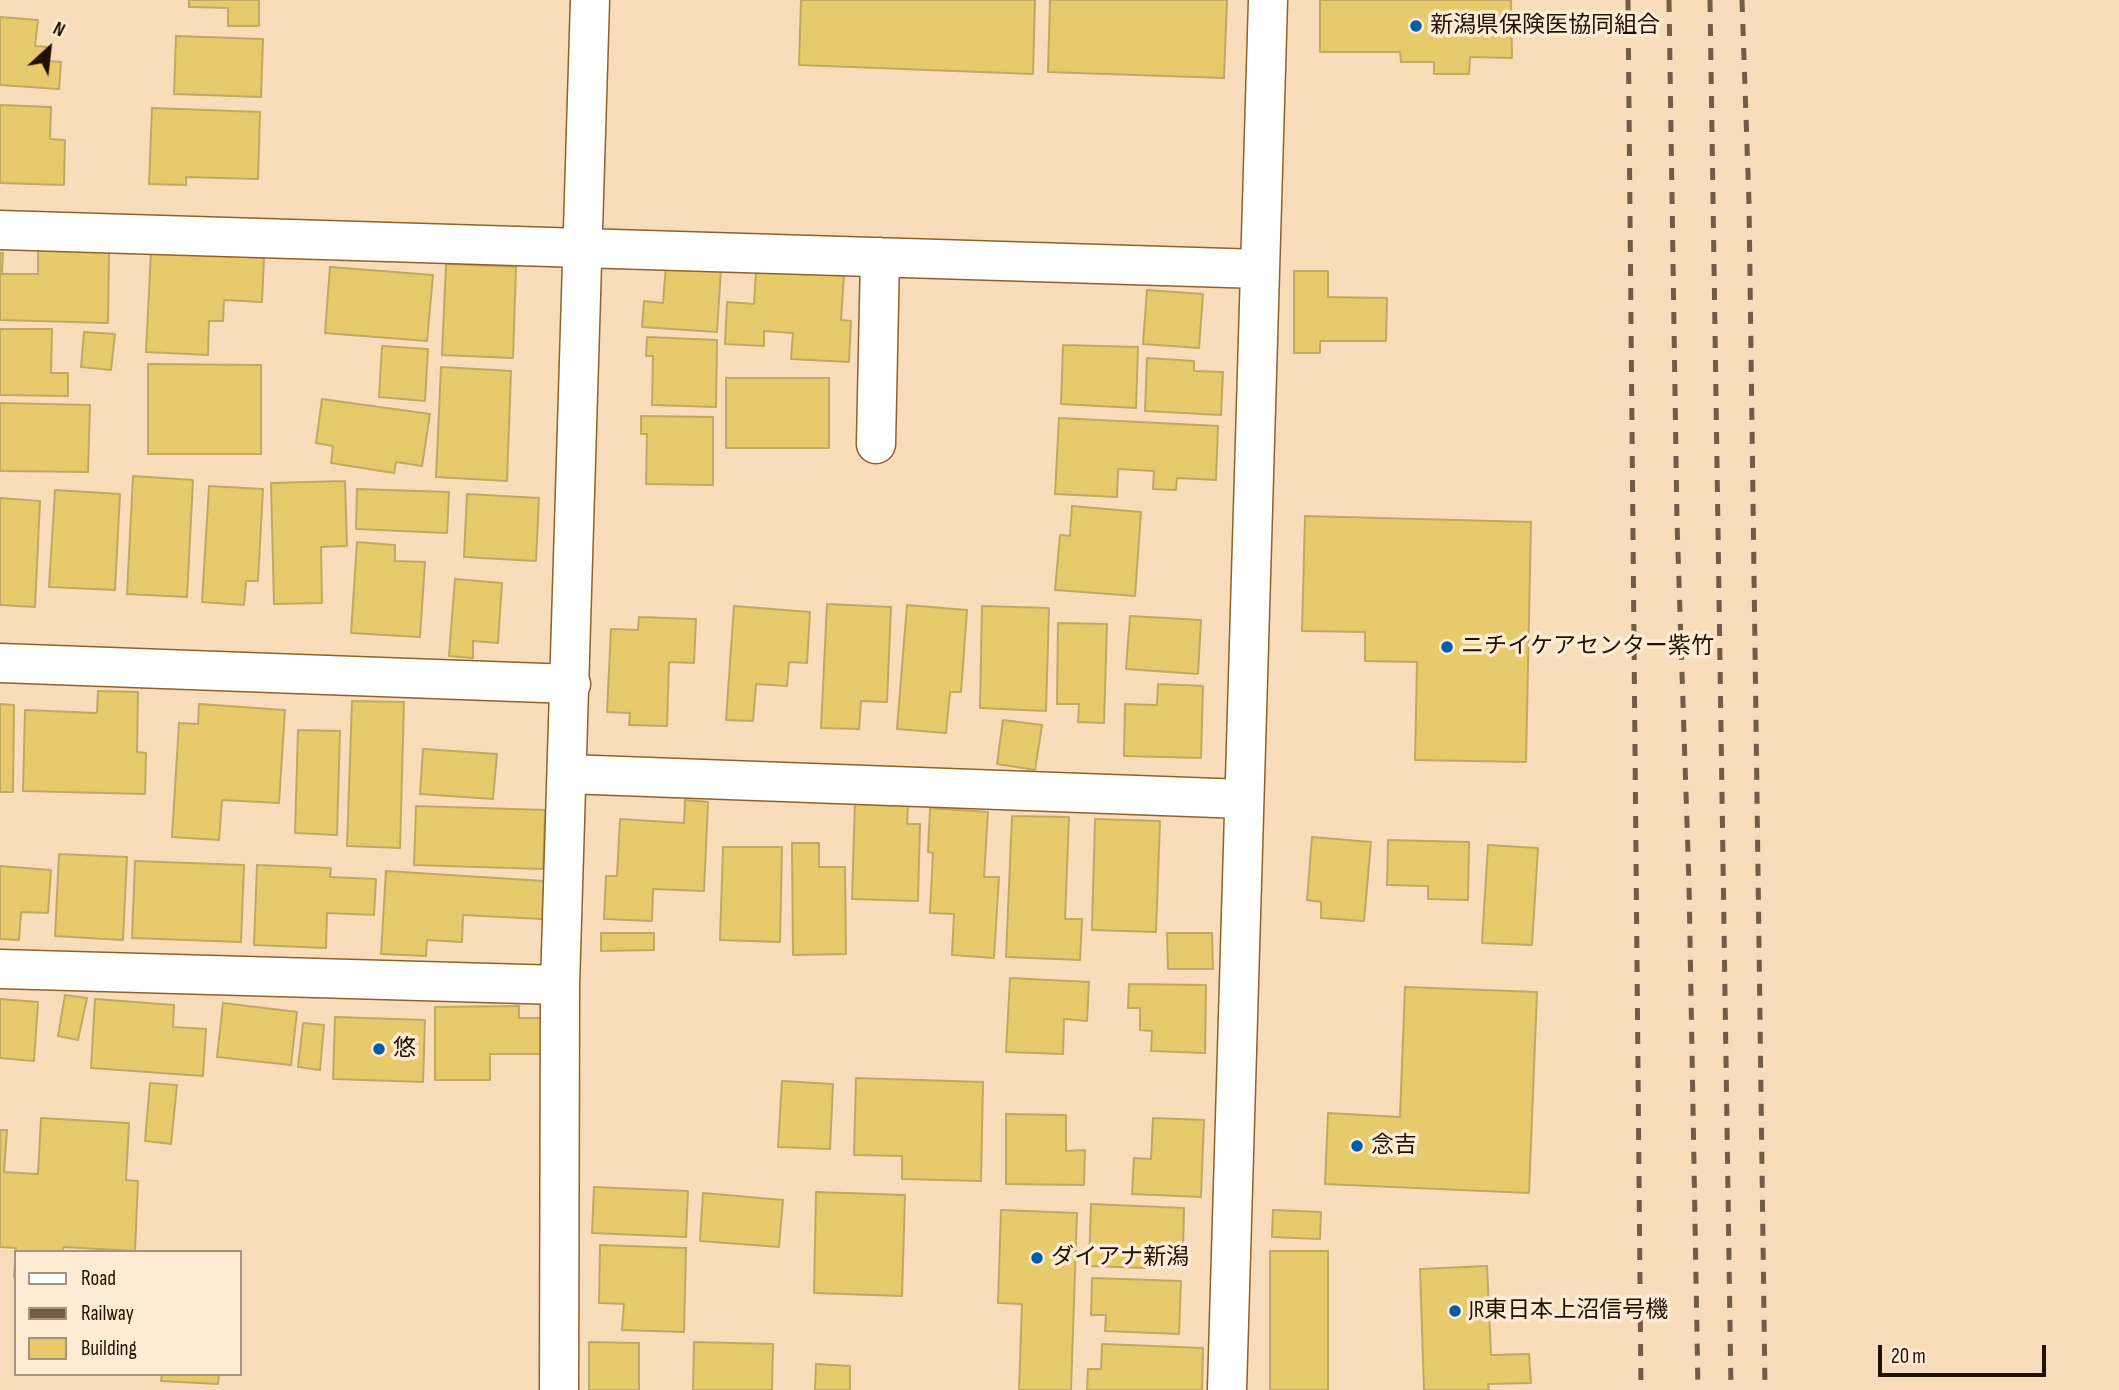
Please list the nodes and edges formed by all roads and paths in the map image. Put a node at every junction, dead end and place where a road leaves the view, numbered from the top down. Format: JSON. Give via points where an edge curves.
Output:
{"nodes":[{"id":1,"x":590,"y":0,"type":"edge"},
{"id":2,"x":1268,"y":0,"type":"edge"},
{"id":3,"x":0,"y":230,"type":"edge"},
{"id":4,"x":583,"y":247,"type":"junction"},
{"id":5,"x":880,"y":257,"type":"junction"},
{"id":6,"x":1259,"y":269,"type":"junction"},
{"id":7,"x":876,"y":444,"type":"dead end"},
{"id":8,"x":0,"y":663,"type":"edge"},
{"id":9,"x":571,"y":684,"type":"junction"},
{"id":10,"x":567,"y":774,"type":"junction"},
{"id":11,"x":1244,"y":799,"type":"junction"},
{"id":12,"x":0,"y":969,"type":"edge"},
{"id":13,"x":560,"y":985,"type":"junction"},
{"id":14,"x":559,"y":1390,"type":"edge"},
{"id":15,"x":1227,"y":1390,"type":"edge"}],
"edges":[{"from":1,"to":4,"type":"street"},
{"from":2,"to":6,"type":"street"},
{"from":3,"to":4,"type":"street"},
{"from":4,"to":5,"type":"street"},
{"from":4,"to":9,"type":"street"},
{"from":5,"to":6,"type":"street"},
{"from":5,"to":7,"type":"street"},
{"from":6,"to":11,"type":"street"},
{"from":8,"to":9,"type":"street"},
{"from":9,"to":10,"type":"street"},
{"from":10,"to":11,"type":"street"},
{"from":10,"to":13,"type":"street"},
{"from":11,"to":15,"type":"street"},
{"from":12,"to":13,"type":"street"},
{"from":13,"to":14,"type":"street"}]}
